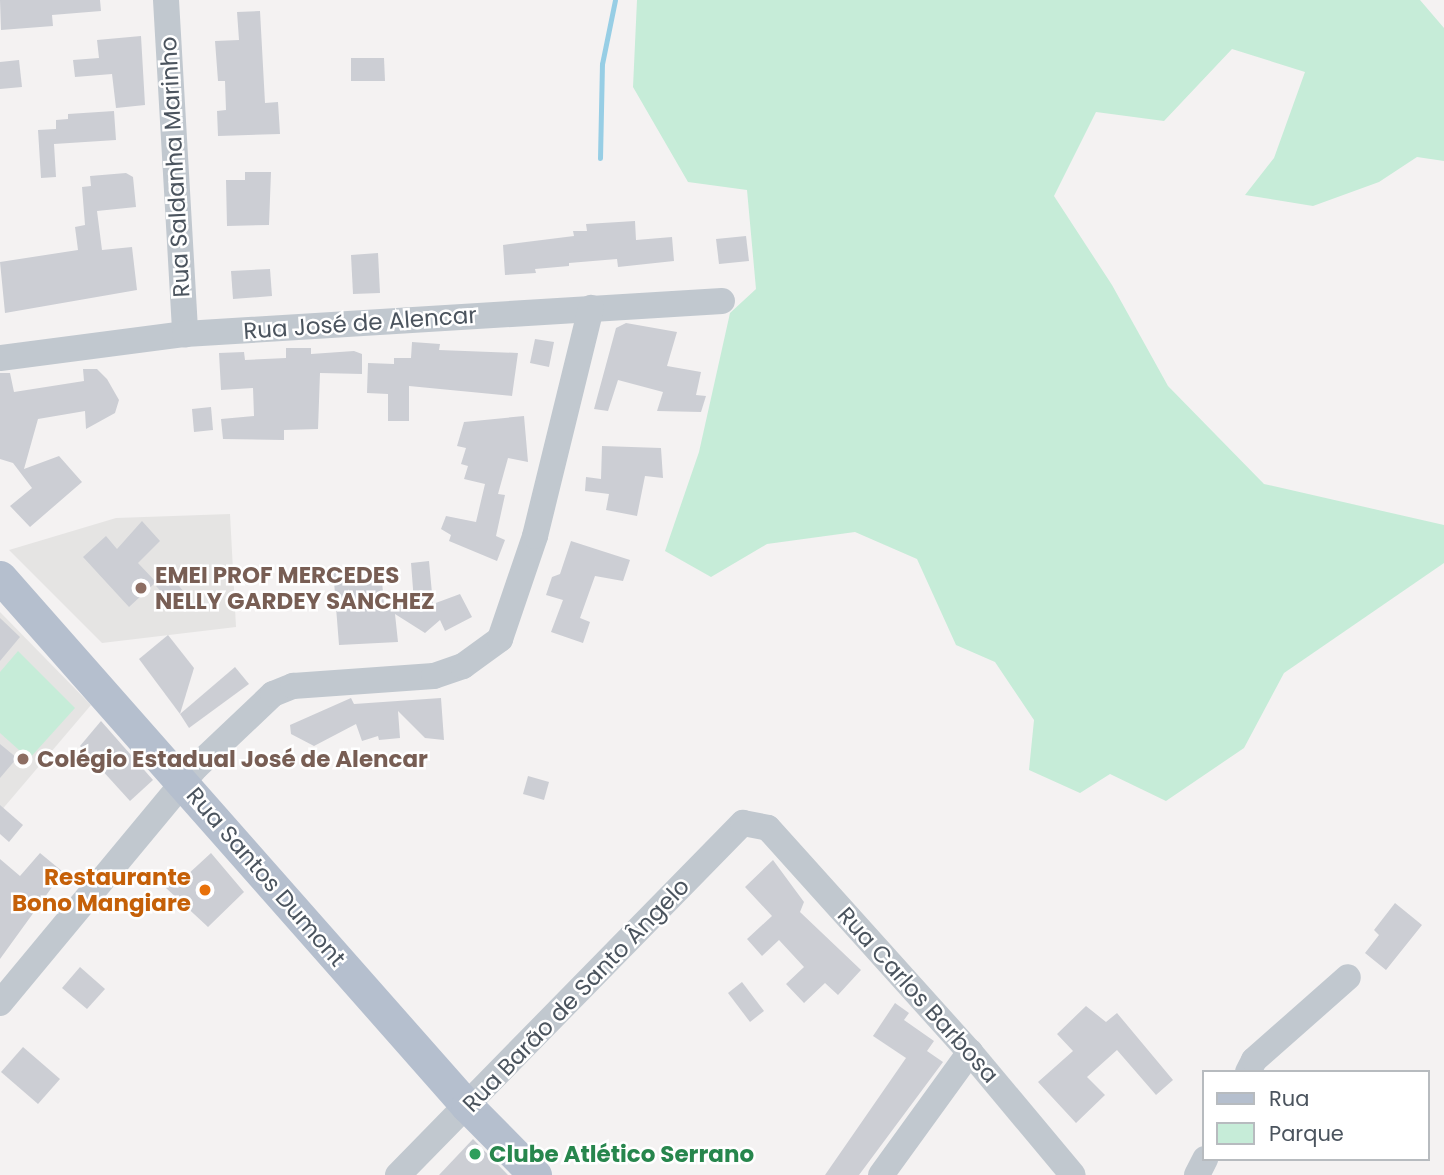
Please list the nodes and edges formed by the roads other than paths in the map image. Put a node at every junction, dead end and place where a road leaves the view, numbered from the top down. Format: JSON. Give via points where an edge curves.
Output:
{"nodes":[{"id":1,"x":166,"y":0,"type":"edge"},
{"id":2,"x":722,"y":300,"type":"dead end"},
{"id":3,"x":591,"y":308,"type":"junction"},
{"id":4,"x":186,"y":334,"type":"junction"},
{"id":5,"x":0,"y":358,"type":"edge"},
{"id":6,"x":0,"y":578,"type":"edge"},
{"id":7,"x":183,"y":783,"type":"junction"},
{"id":8,"x":757,"y":823,"type":"joint"},
{"id":9,"x":1348,"y":977,"type":"dead end"},
{"id":10,"x":0,"y":1003,"type":"edge"},
{"id":11,"x":970,"y":1052,"type":"junction"},
{"id":12,"x":1249,"y":1070,"type":"edge"},
{"id":13,"x":467,"y":1106,"type":"junction"},
{"id":14,"x":398,"y":1175,"type":"edge"},
{"id":15,"x":534,"y":1175,"type":"edge"},
{"id":16,"x":881,"y":1175,"type":"edge"},
{"id":17,"x":1073,"y":1175,"type":"edge"}],
"edges":[{"from":1,"to":4,"type":"street","name":"Rua Saldanha Marinho"},
{"from":2,"to":3,"type":"street","name":"Rua José de Alencar"},
{"from":3,"to":4,"type":"street","name":"Rua José de Alencar"},
{"from":3,"to":7,"type":"street","via":[[538,524],[500,639],[463,666],[435,676],[293,686],[273,694]]},
{"from":4,"to":5,"type":"street","name":"Rua José de Alencar"},
{"from":6,"to":7,"type":"main road","name":"Rua Santos Dumont"},
{"from":7,"to":10,"type":"street"},
{"from":7,"to":13,"type":"main road","name":"Rua Santos Dumont"},
{"from":8,"to":11,"type":"street","name":"Rua Carlos Barbosa","via":[[768,828]]},
{"from":8,"to":13,"type":"street","name":"Rua Barão de Santo Ângelo","via":[[743,823]]},
{"from":9,"to":12,"type":"street","via":[[1254,1060]]},
{"from":11,"to":16,"type":"street"},
{"from":11,"to":17,"type":"street","name":"Rua Carlos Barbosa"},
{"from":13,"to":14,"type":"street","name":"Rua Barão de Santo Ângelo"},
{"from":13,"to":15,"type":"main road","name":"Rua Santos Dumont"}]}
